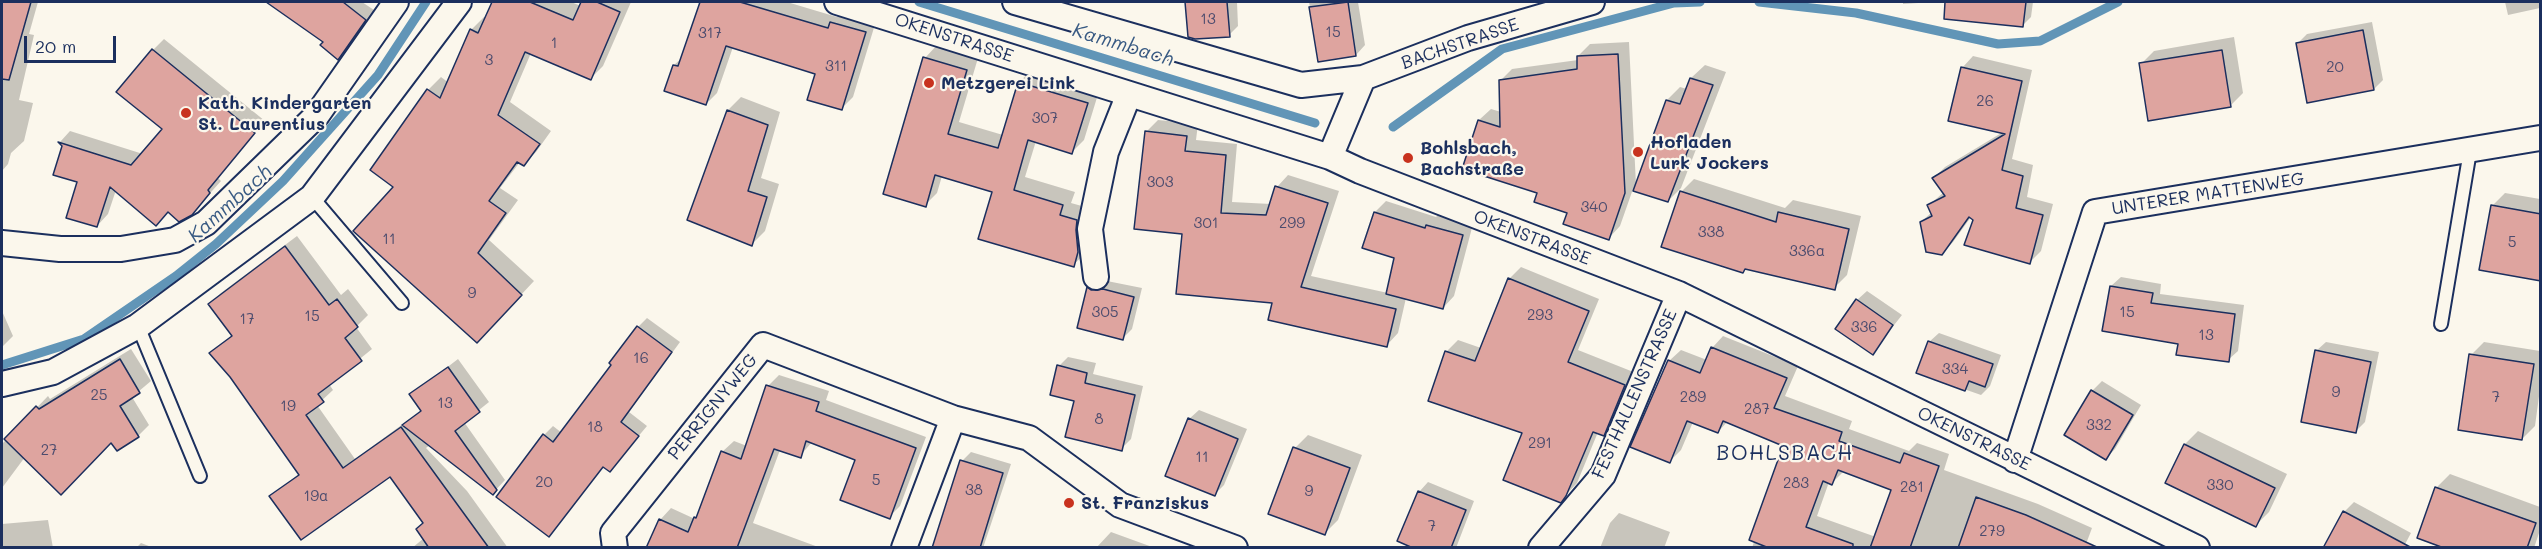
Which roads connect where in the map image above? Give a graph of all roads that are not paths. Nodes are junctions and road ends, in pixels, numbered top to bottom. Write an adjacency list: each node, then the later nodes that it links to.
1 (396, 2): 12 (street)
2 (459, 2): 11 (street)
3 (837, 2): 7 (street, OKENSTRASSE)
4 (1014, 2): 6 (street, BACHSTRASSE)
5 (1592, 2): 6 (street, BACHSTRASSE)
6 (1363, 78): 10 (street)
7 (1129, 94): 10 (street, OKENSTRASSE); 13 (street)
8 (2541, 138): 9 (street, UNTERER MATTENWEG)
9 (2470, 151): 16 (lane); 20 (street, UNTERER MATTENWEG)
10 (1330, 157): 14 (street, OKENSTRASSE)
11 (312, 197): 15 (lane); 17 (street)
12 (2, 243)
13 (1096, 277)
14 (1679, 294): 20 (street, OKENSTRASSE); 25 (street, FESTHALLENSTRASSE)
15 (402, 303)
16 (2441, 324)
17 (138, 326): 18 (street); 21 (lane)
18 (2, 384)
19 (953, 418): 22 (street, PERRIGNYWEG); 23 (street); 24 (street, PERRIGNYWEG)
20 (2016, 459): 26 (street, OKENSTRASSE)
21 (200, 476)
22 (615, 548)
23 (904, 548)
24 (1235, 548)
25 (1541, 548)
26 (2197, 548)

